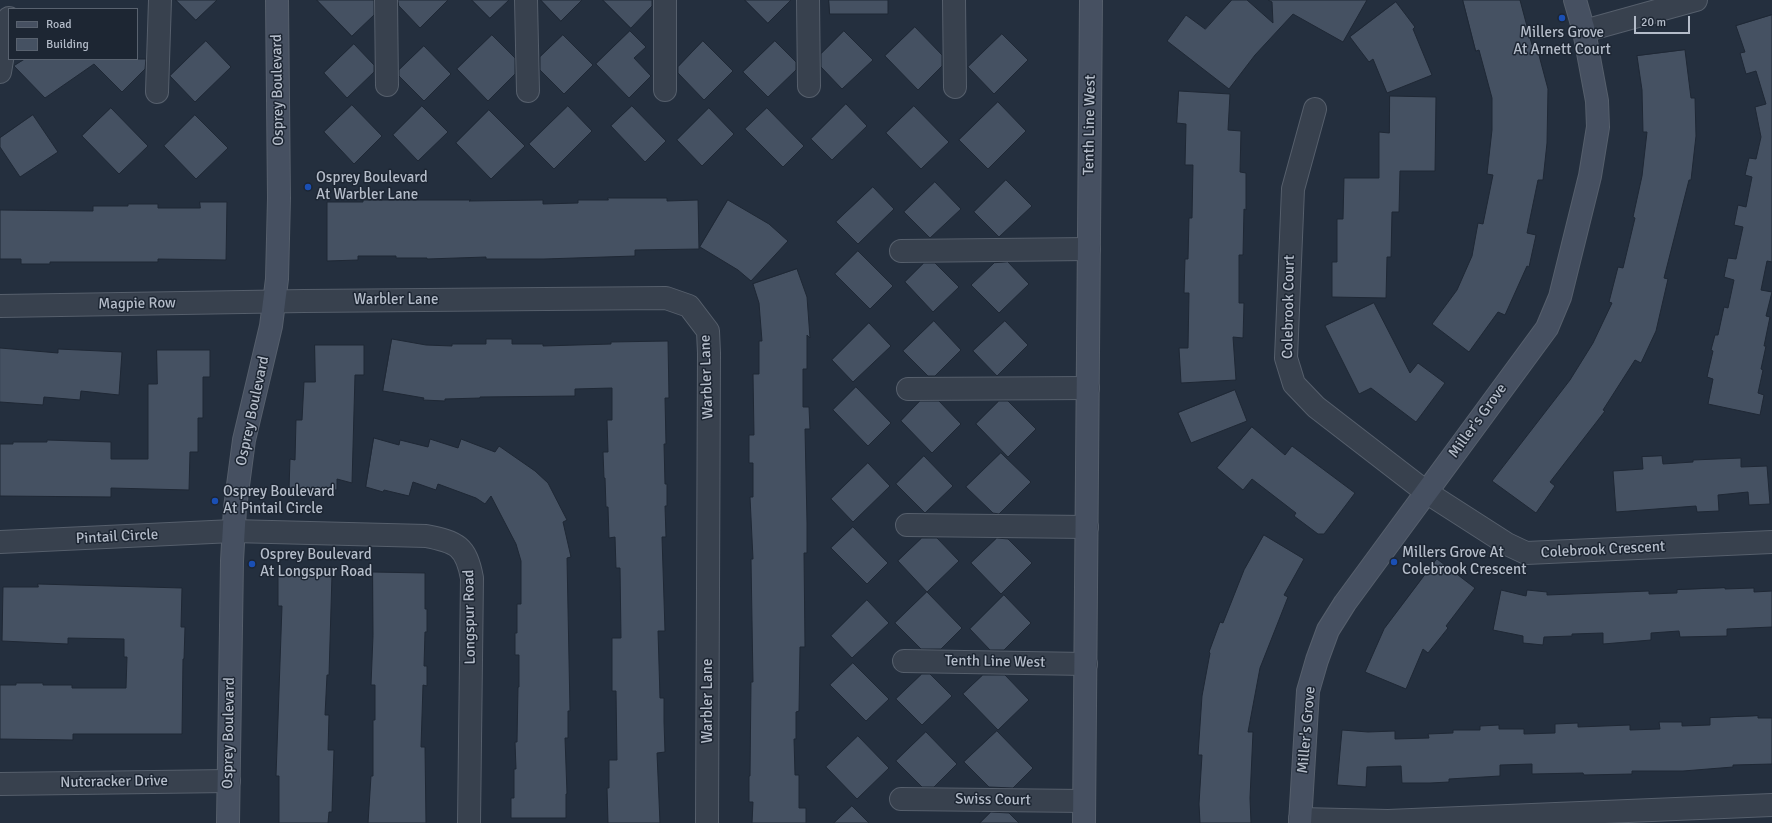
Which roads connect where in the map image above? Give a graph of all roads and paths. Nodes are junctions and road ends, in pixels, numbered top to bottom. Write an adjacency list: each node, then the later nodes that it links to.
1 (160, 0): 19 (street)
2 (277, 0): 23 (street, Osprey Boulevard)
3 (386, 0): 14 (street)
4 (526, 0): 18 (street)
5 (665, 0): 17 (street)
6 (808, 0): 15 (street)
7 (954, 0): 16 (street)
8 (1091, 0): 21 (street, Tenth Line West)
9 (1575, 0): 12 (street, Miller's Grove)
10 (1696, 0): 12 (street)
11 (8, 24): 13 (street)
12 (1584, 31): 27 (street, Miller's Grove)
13 (0, 72)
14 (387, 85)
15 (809, 86)
16 (955, 87)
17 (665, 90)
18 (528, 91)
19 (157, 92)
20 (1315, 110): 27 (street, Colebrook Court)
21 (1089, 250): 22 (street); 25 (street, Tenth Line West)
22 (901, 251)
23 (274, 302): 24 (street, Magpie Row); 30 (street, Osprey Boulevard); 43 (street, Warbler Lane)
24 (0, 306)
25 (1088, 388): 26 (street); 29 (street, Tenth Line West)
26 (908, 389)
27 (1426, 492): 32 (street, Colebrook Crescent); 40 (street, Miller's Grove)
28 (907, 525): 29 (street)
29 (1087, 527): 34 (street, Tenth Line West)
30 (233, 531): 31 (street, Pintail Circle); 35 (street, Osprey Boulevard); 42 (street, Longspur Road)
31 (0, 542)
32 (1772, 542)
33 (904, 661): 34 (street, Tenth Line West)
34 (1086, 664): 38 (street, Tenth Line West)
35 (229, 781): 36 (street, Nutcracker Drive); 41 (street, Osprey Boulevard)
36 (0, 784)
37 (901, 799): 38 (street, Swiss Court)
38 (1084, 802): 44 (street, Tenth Line West)
39 (1772, 805): 40 (street)
40 (1300, 821)
41 (228, 823)
42 (469, 823)
43 (707, 823)
44 (1084, 823)

